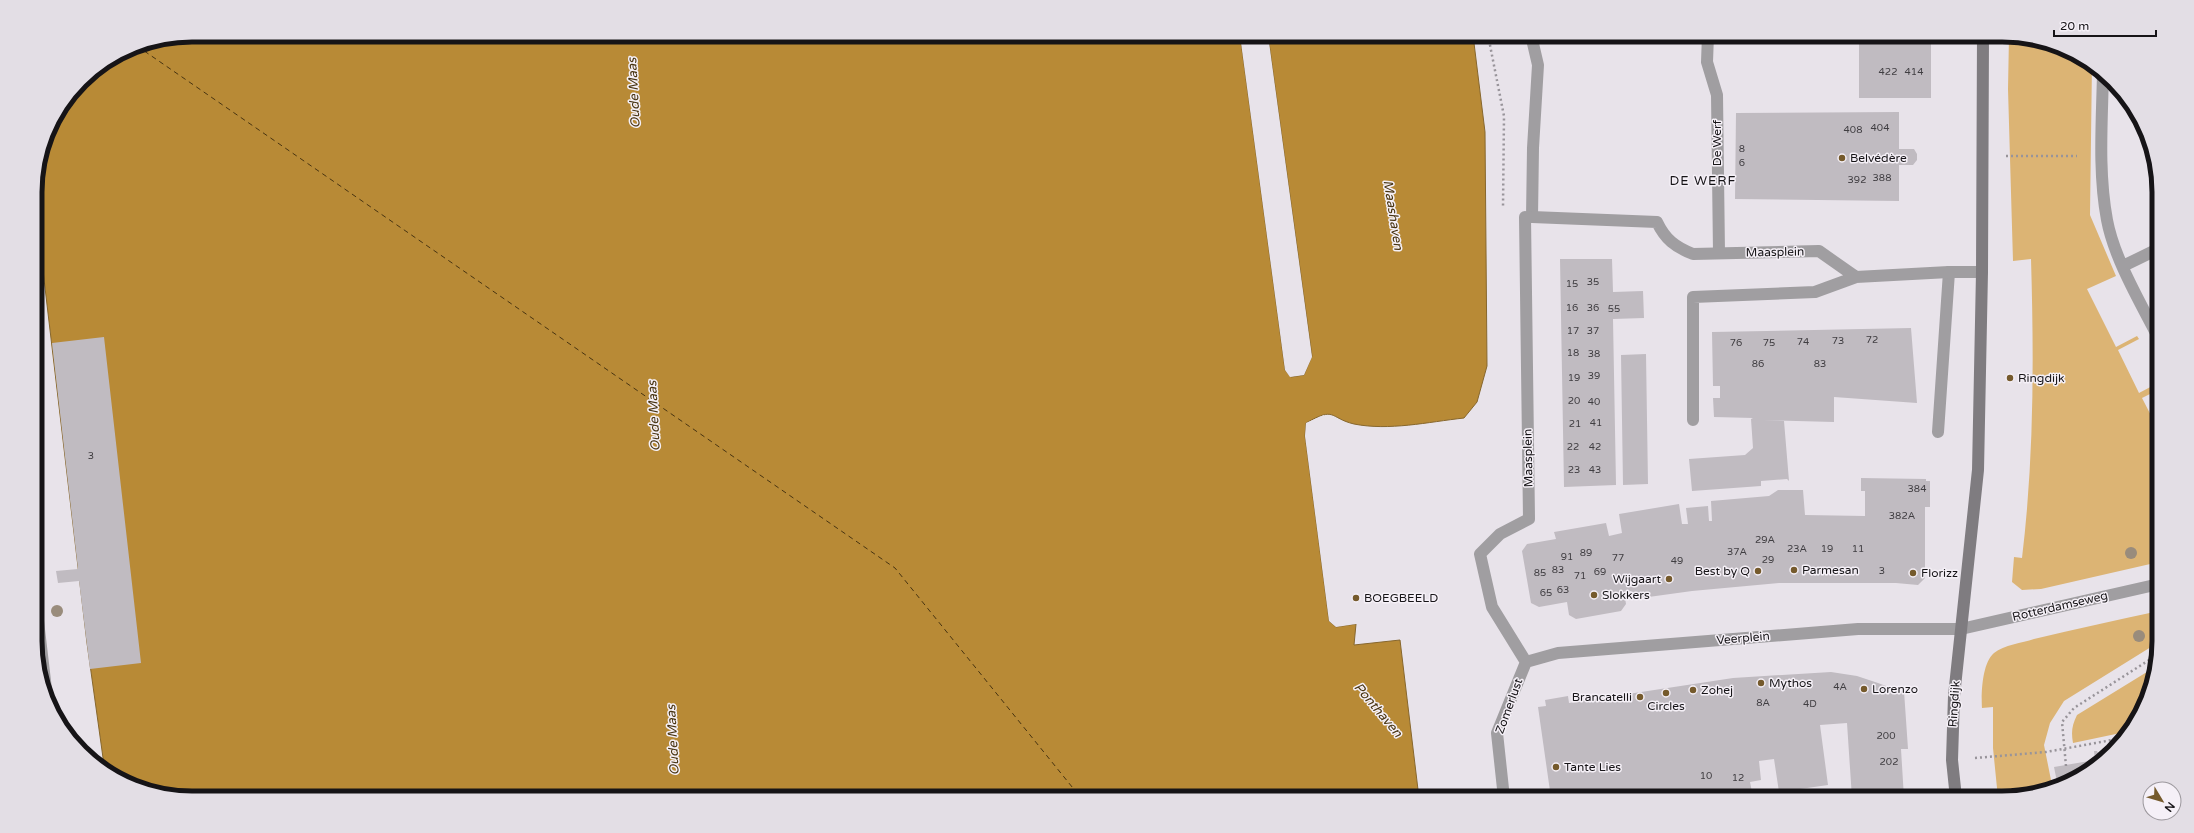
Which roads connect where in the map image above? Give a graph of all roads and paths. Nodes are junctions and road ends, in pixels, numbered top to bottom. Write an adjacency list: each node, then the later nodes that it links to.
1 (1489, 42): 8 (path)
2 (1533, 42): 8 (street)
3 (1708, 42): 10 (street, De Werf)
4 (1983, 42): 6 (main road, Ringdijk)
5 (2103, 81): 7 (street)
6 (1982, 156): 7 (path); 13 (main road, Ringdijk)
7 (2101, 156): 11 (street)
8 (1529, 217): 10 (street, Maasplein); 21 (street, Maasplein)
9 (2152, 252): 11 (street)
10 (1719, 253): 14 (street, Maasplein)
11 (2123, 266): 15 (street)
12 (1949, 272): 13 (street); 14 (street); 17 (street)
13 (1982, 272): 19 (main road, Ringdijk)
14 (1856, 277): 16 (street)
15 (2152, 325)
16 (1693, 420)
17 (1938, 432)
18 (2152, 586): 19 (street, Rotterdamseweg)
19 (1961, 629): 21 (street, Veerplein); 27 (main road, Ringdijk)
20 (2151, 659): 23 (path)
21 (1526, 662): 26 (street, Zomerlust)
22 (2116, 739): 23 (path)
23 (2063, 748): 24 (path); 25 (path)
24 (2002, 755)
25 (2066, 766)
26 (1503, 791)
27 (1955, 791)

